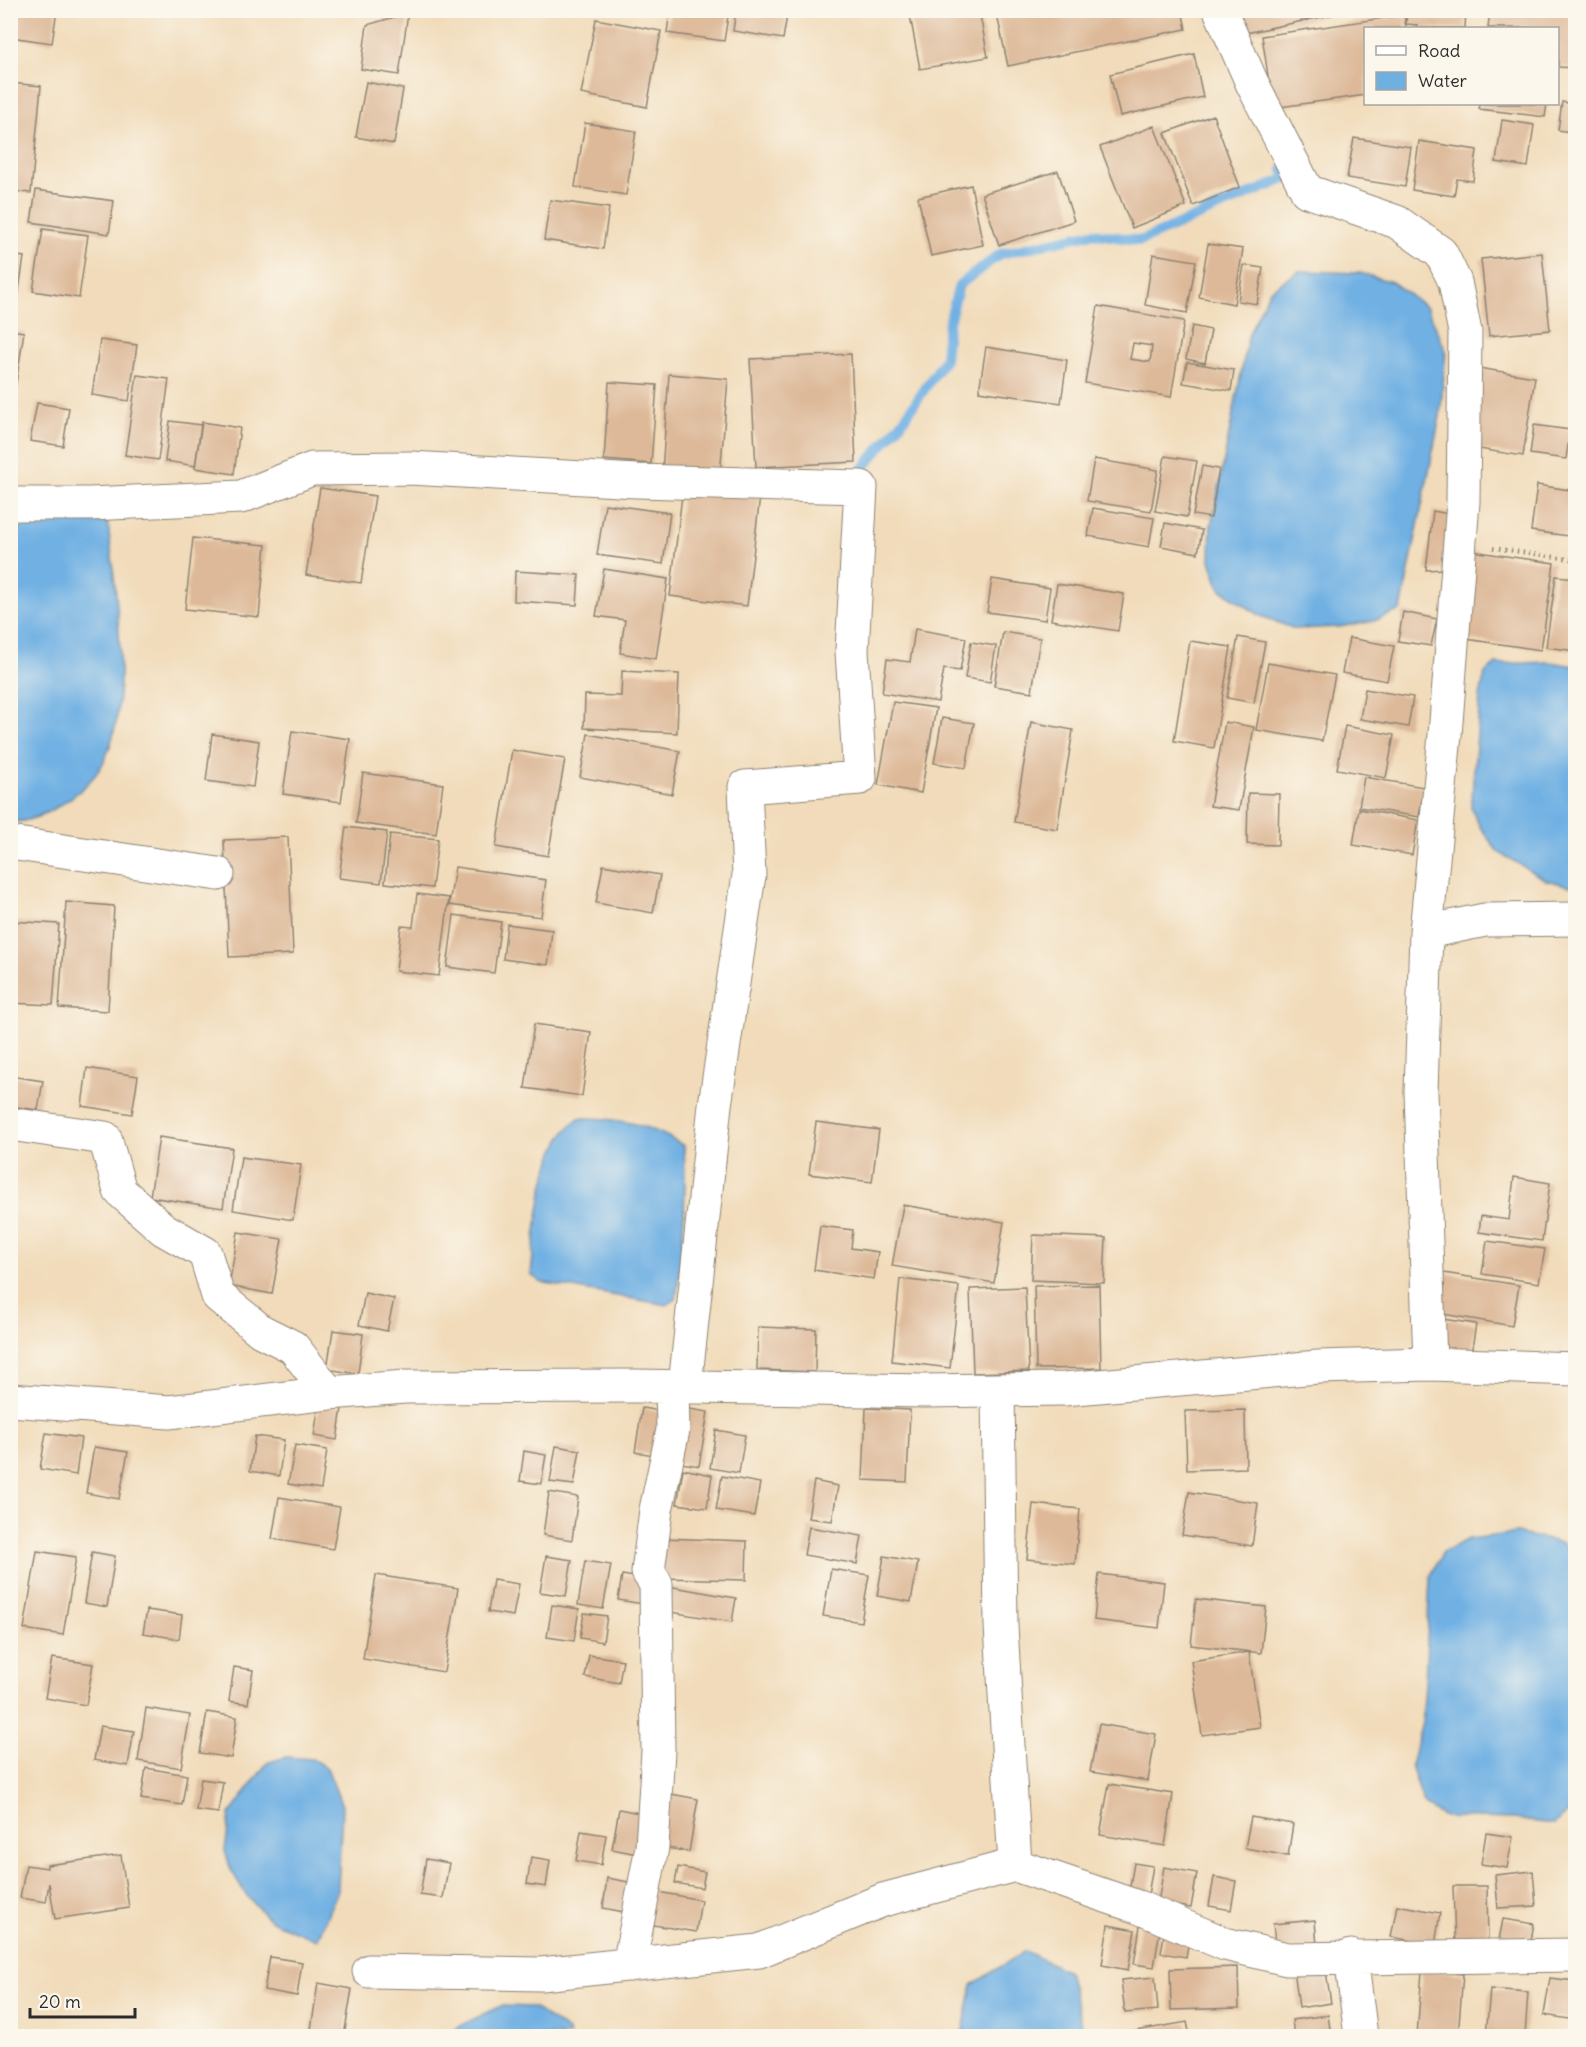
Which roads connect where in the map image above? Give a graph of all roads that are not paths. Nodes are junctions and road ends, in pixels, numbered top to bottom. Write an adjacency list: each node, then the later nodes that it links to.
1 (1220, 10): 6 (street)
2 (10, 504): 10 (street)
3 (10, 843): 4 (street)
4 (218, 874)
5 (1575, 919): 6 (street)
6 (1426, 932): 8 (street)
7 (10, 1124): 12 (street)
8 (1430, 1364): 9 (street); 11 (street)
9 (1575, 1369)
10 (679, 1386): 11 (street); 12 (street); 17 (street)
11 (998, 1390): 14 (street)
12 (329, 1393): 13 (street)
13 (10, 1400)
14 (1015, 1865): 16 (street); 17 (street)
15 (1575, 1955): 16 (street)
16 (1351, 1956): 19 (street)
17 (629, 1965): 18 (street)
18 (369, 1971)
19 (1361, 2037)

